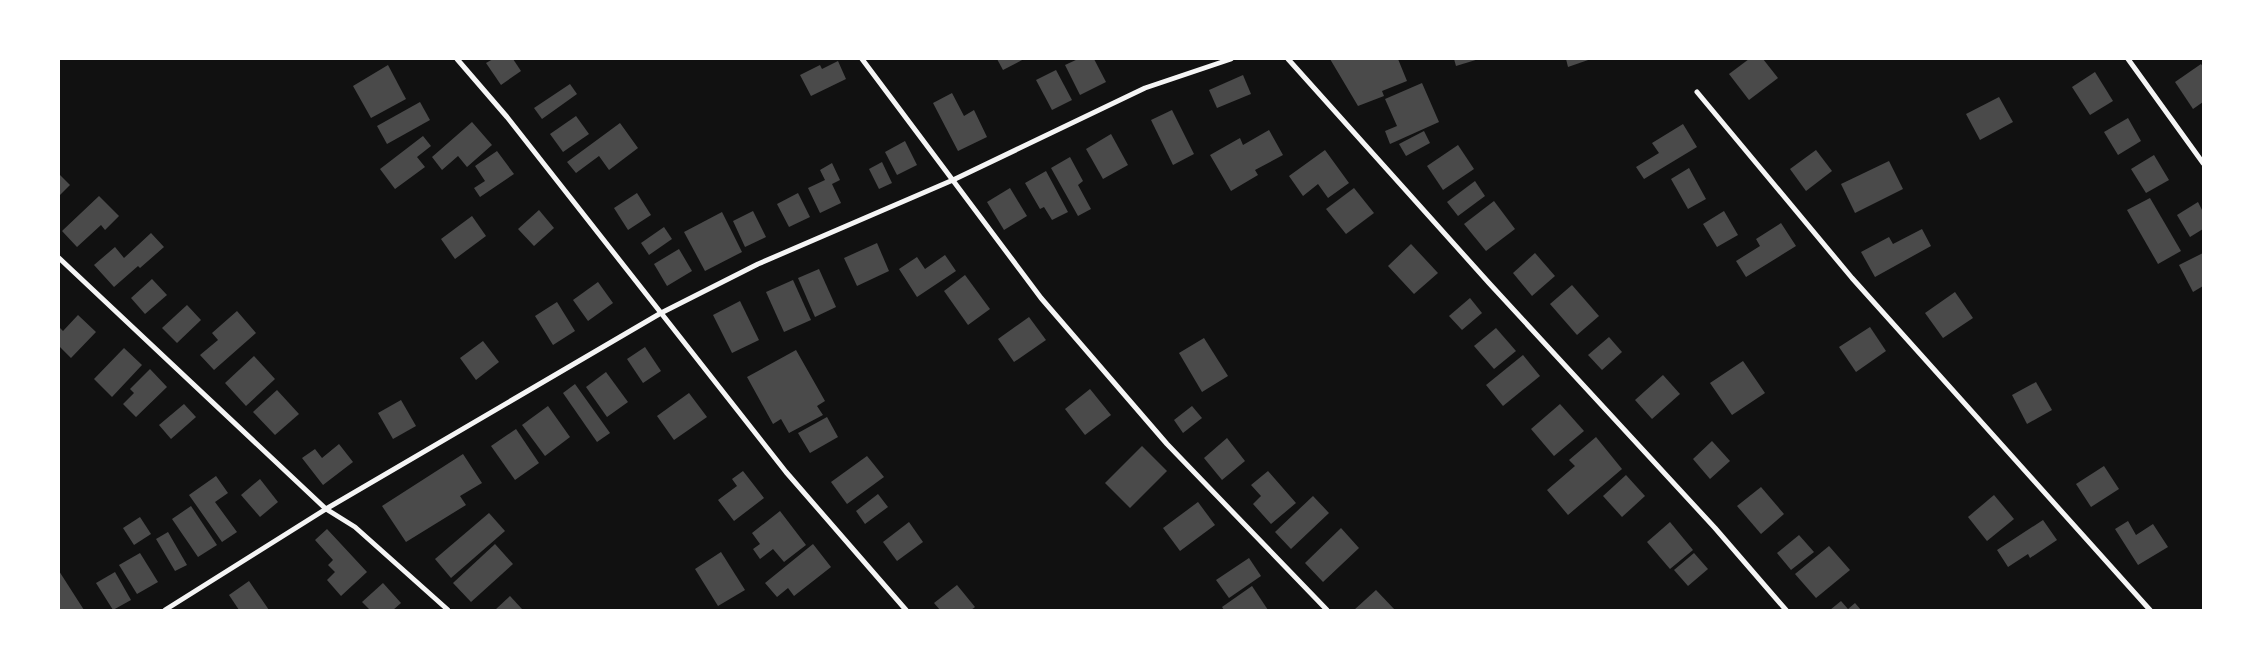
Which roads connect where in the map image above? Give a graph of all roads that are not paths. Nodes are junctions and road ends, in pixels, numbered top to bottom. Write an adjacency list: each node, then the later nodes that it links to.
1 (457, 59): 10 (street)
2 (862, 59): 8 (street)
3 (1231, 59): 8 (street)
4 (1288, 59): 16 (street)
5 (2128, 59): 7 (street)
6 (1697, 92): 17 (street)
7 (2203, 163)
8 (953, 180): 10 (street); 15 (street)
9 (59, 258): 11 (street)
10 (661, 313): 11 (street); 14 (street)
11 (326, 509): 12 (street); 13 (street)
12 (165, 610)
13 (448, 610)
14 (906, 610)
15 (1327, 610)
16 (1786, 610)
17 (2150, 610)

